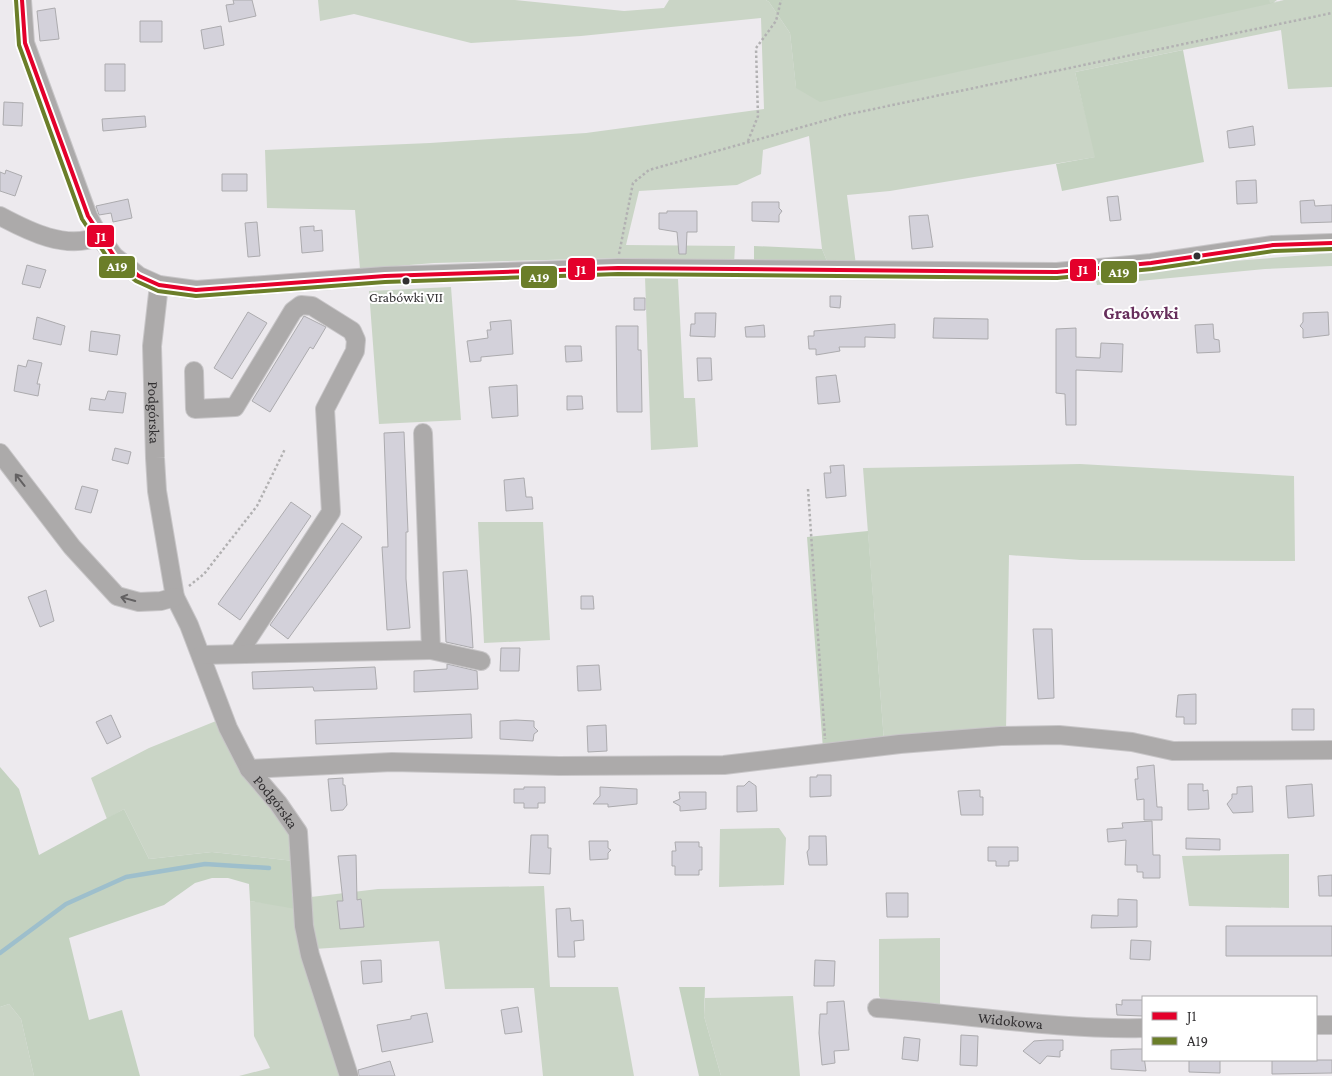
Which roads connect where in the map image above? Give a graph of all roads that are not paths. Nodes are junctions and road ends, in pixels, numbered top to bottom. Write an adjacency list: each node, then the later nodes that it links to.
1 (22, 0): 3 (street)
2 (0, 216): 3 (street)
3 (99, 236): 5 (street)
4 (1332, 242): 5 (street)
5 (159, 285): 9 (street, Podgórska)
6 (194, 371): 11 (street)
7 (423, 433): 10 (street)
8 (0, 453): 9 (street, one-way to 8)
9 (176, 598): 12 (street, Podgórska)
10 (431, 650): 11 (street); 13 (street)
11 (238, 654): 12 (street)
12 (201, 656): 15 (street, Podgórska)
13 (481, 661)
14 (1332, 750): 15 (street)
15 (249, 770): 20 (street, Podgórska)
16 (877, 1008): 19 (street, Widokowa)
17 (1332, 1025): 18 (street)
18 (1317, 1026)
19 (1142, 1028)
20 (349, 1076)

